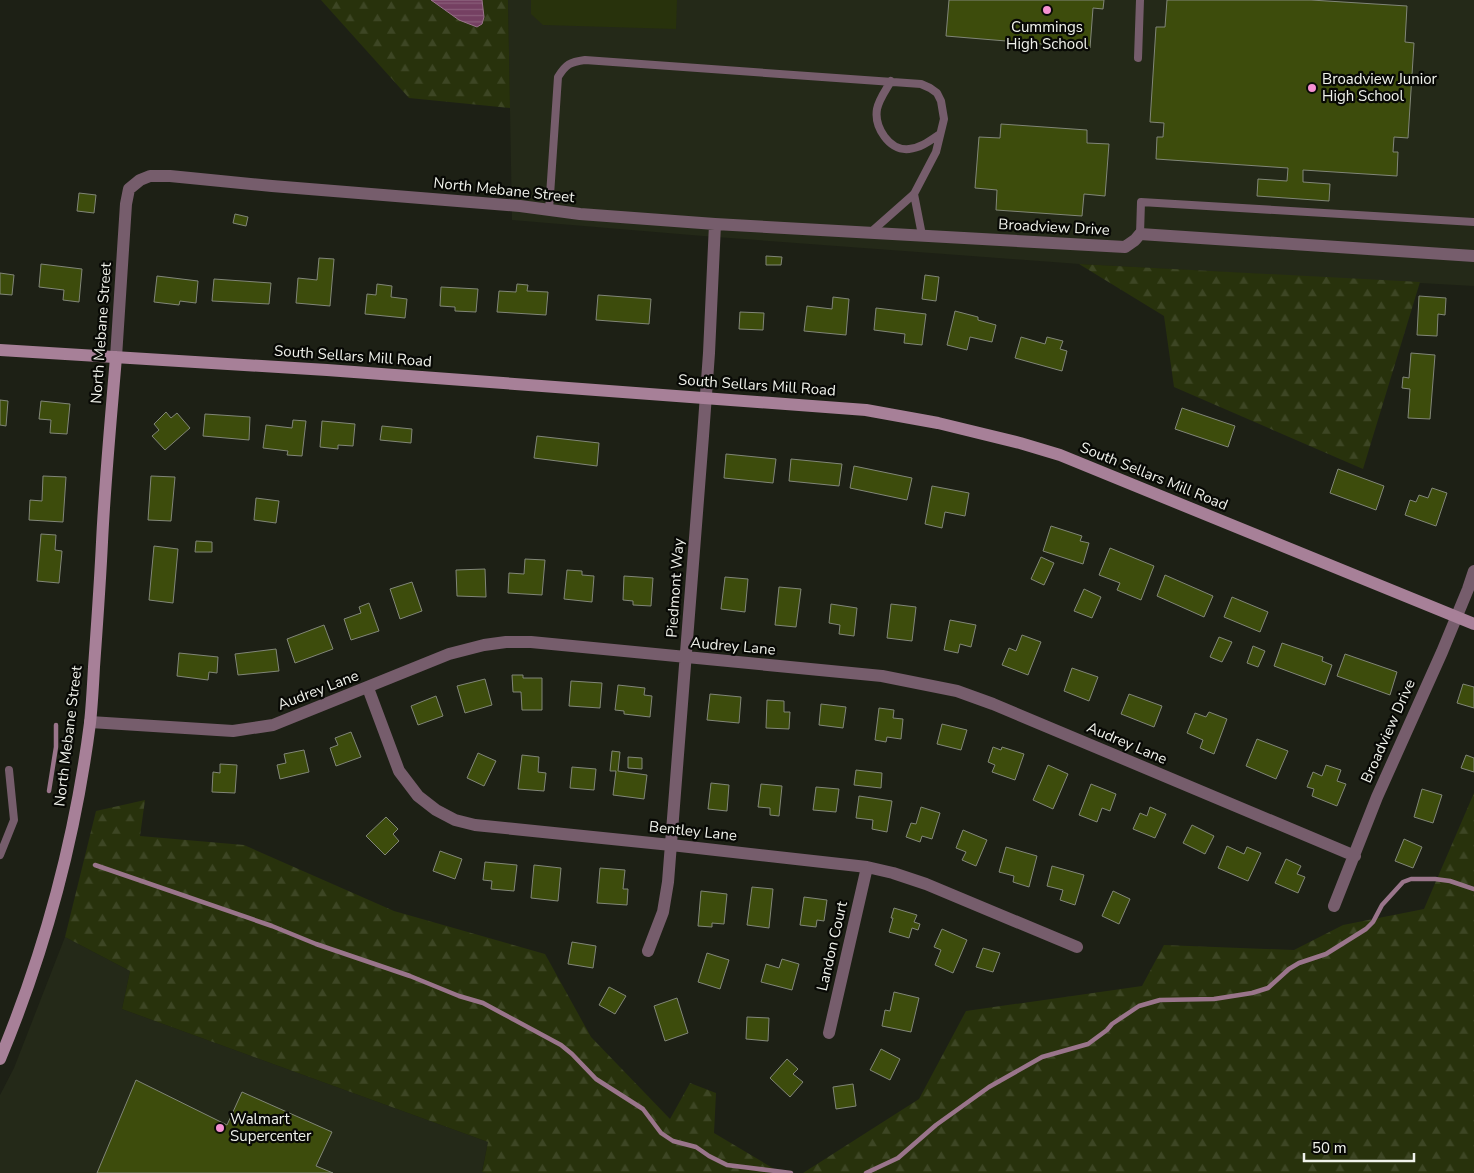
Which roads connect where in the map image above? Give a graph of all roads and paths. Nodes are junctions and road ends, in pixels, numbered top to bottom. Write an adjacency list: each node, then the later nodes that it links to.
1 (1140, 0): 2 (lane)
2 (1138, 58)
3 (891, 81): 4 (lane); 4 (lane); 6 (lane)
4 (940, 134): 5 (lane)
5 (914, 194): 9 (lane); 11 (lane)
6 (549, 210): 8 (street, North Mebane Street); 14 (street, North Mebane Street)
7 (1474, 222): 10 (lane)
8 (715, 224): 9 (street, Broadview Drive); 15 (street, Piedmont Way)
9 (871, 232): 11 (street, Broadview Drive)
10 (1140, 234): 11 (street, Broadview Drive); 12 (street)
11 (922, 235)
12 (1474, 256)
13 (0, 350): 14 (main road, South Sellars Mill Road)
14 (116, 357): 15 (main road, South Sellars Mill Road); 21 (main road, North Mebane Street)
15 (705, 398): 17 (main road, South Sellars Mill Road); 19 (street, Piedmont Way)
16 (1474, 571): 17 (street, Broadview Drive)
17 (1456, 617): 18 (main road, South Sellars Mill Road); 25 (street, Broadview Drive)
18 (1474, 624)
19 (686, 658): 20 (street, Audrey Lane); 23 (street, Piedmont Way); 25 (street, Audrey Lane)
20 (368, 688): 21 (street, Audrey Lane); 23 (street, Bentley Lane)
21 (90, 722): 31 (main road, North Mebane Street)
22 (9, 770): 24 (lane)
23 (671, 845): 26 (street, Bentley Lane); 29 (street, Piedmont Way)
24 (0, 855)
25 (1355, 856): 27 (street, Broadview Drive)
26 (867, 867): 28 (street, Bentley Lane); 30 (street, Landon Court)
27 (1334, 906)
28 (1077, 948)
29 (648, 951)
30 (829, 1033)
31 (0, 1059)

